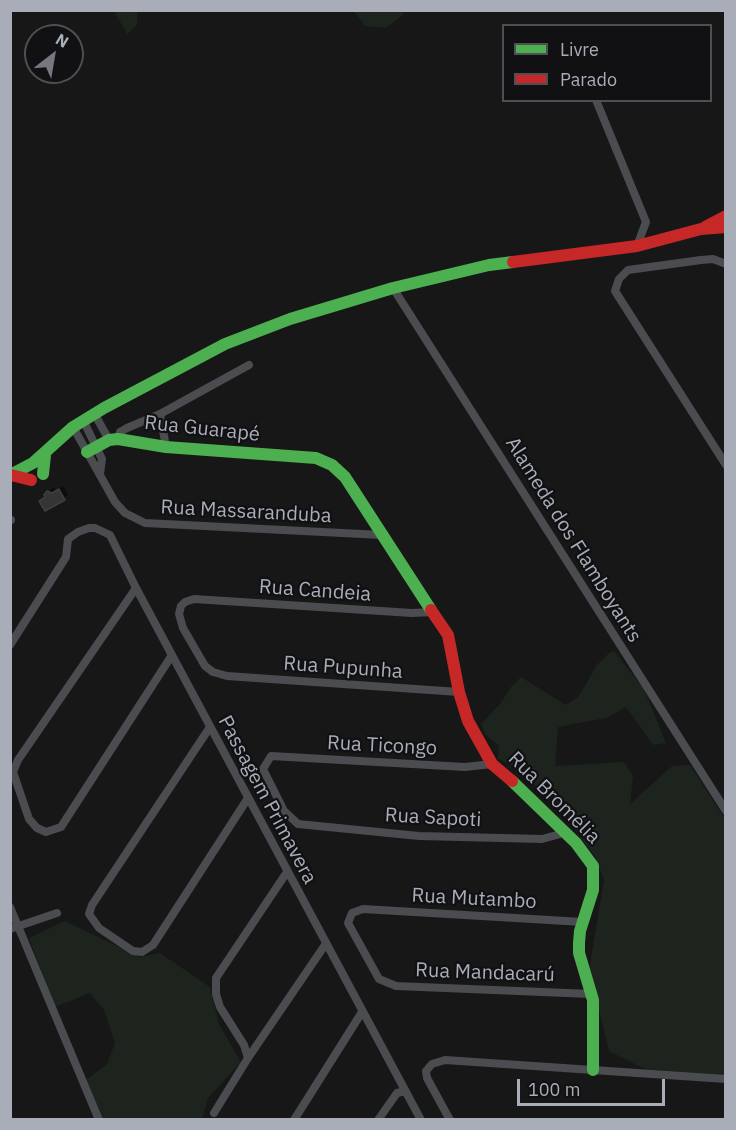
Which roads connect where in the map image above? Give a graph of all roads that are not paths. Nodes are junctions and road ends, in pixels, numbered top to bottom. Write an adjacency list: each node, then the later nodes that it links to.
1 (597, 102): 5 (street)
2 (726, 216): 4 (street)
3 (726, 227): 4 (street)
4 (701, 229): 5 (street)
5 (637, 246): 7 (street)
6 (726, 264): 17 (street)
7 (393, 288): 9 (street); 31 (street, Alameda dos Flamboyants)
8 (249, 365): 10 (street)
9 (94, 413): 11 (street); 12 (street)
10 (160, 414): 12 (street); 13 (street)
11 (78, 424): 14 (street); 15 (street)
12 (113, 440): 13 (street, Rua Guarapé); 14 (street)
13 (166, 447): 16 (street, Rua Guarapé)
14 (92, 450): 21 (street, Rua Massaranduba)
15 (45, 455): 18 (street); 19 (street)
16 (316, 458): 21 (street, Rua Bromélia)
17 (726, 465)
18 (43, 474)
19 (11, 475): 20 (street)
20 (31, 480)
21 (382, 535): 23 (street, Rua Bromélia)
22 (136, 588): 24 (street, Passagem Primavera); 25 (street, Passagem Primavera); 25 (street)
23 (434, 612): 26 (street, Rua Candeia); 27 (street, Rua Bromélia)
24 (10, 645)
25 (172, 655): 28 (street, Passagem Primavera)
26 (227, 676): 27 (street, Rua Pupunha)
27 (459, 692): 29 (street, Rua Bromélia)
28 (210, 727): 30 (street, Passagem Primavera); 30 (street)
29 (492, 764): 32 (street, Rua Ticongo); 33 (street, Rua Bromélia)
30 (248, 798): 34 (street, Passagem Primavera)
31 (726, 811)
32 (298, 824): 33 (street, Rua Sapoti)
33 (564, 832): 37 (street, Rua Bromélia)
34 (287, 872): 39 (street, Passagem Primavera); 43 (street)
35 (10, 907): 38 (street)
36 (57, 913): 38 (street)
37 (583, 921): 40 (street, Rua Mutambo); 41 (street, Rua Bromélia)
38 (15, 927): 48 (street)
39 (326, 945): 42 (street, Passagem Primavera); 43 (street)
40 (379, 979): 41 (street, Rua Mandacarú)
41 (591, 994): 44 (street, Rua Bromélia)
42 (362, 1012): 46 (street, Passagem Primavera); 49 (street)
43 (248, 1058): 47 (street)
44 (593, 1070): 45 (street); 52 (street)
45 (726, 1079)
46 (405, 1091): 50 (street); 51 (street, Passagem Primavera)
47 (214, 1113)
48 (99, 1119)
49 (294, 1119)
50 (378, 1119)
51 (421, 1119)
52 (450, 1119)

